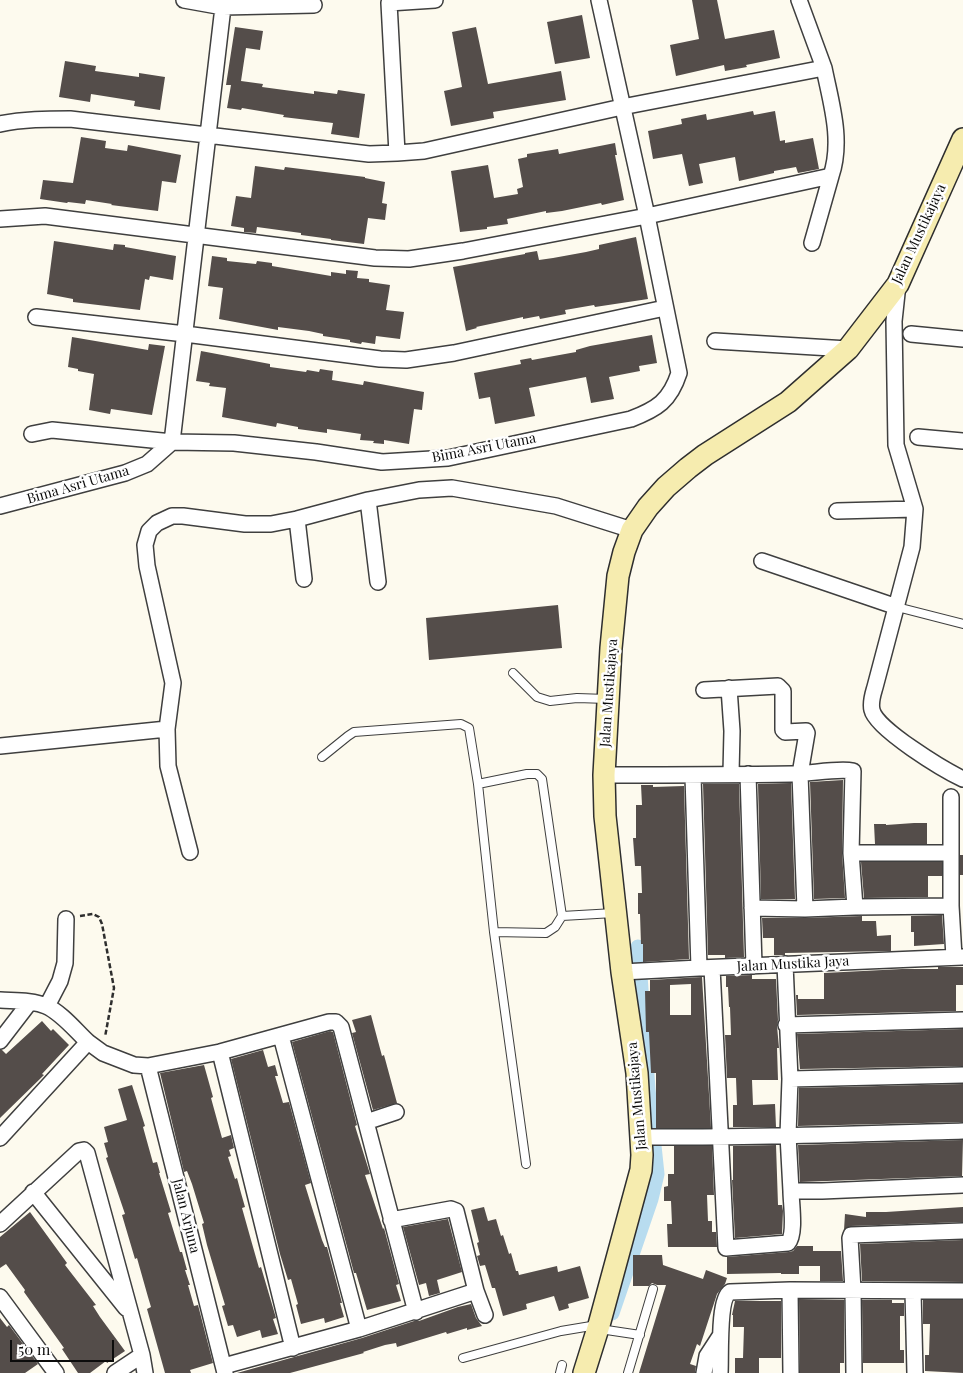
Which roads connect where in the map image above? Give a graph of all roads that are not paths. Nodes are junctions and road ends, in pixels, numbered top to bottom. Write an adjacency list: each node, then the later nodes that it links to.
1 (184, 0): 6 (street)
2 (435, 0): 12 (street)
3 (598, 0): 8 (street, Bima Asri Utama)
4 (800, 0): 7 (street)
5 (314, 5): 6 (street)
6 (223, 6): 10 (street)
7 (824, 68): 8 (street); 13 (street)
8 (622, 107): 12 (street); 14 (street, Bima Asri Utama)
9 (0, 124): 10 (street)
10 (208, 135): 12 (street); 16 (street)
11 (963, 139): 18 (main road, Jalan Mustikajaya)
12 (397, 153)
13 (831, 176): 14 (street); 17 (street)
14 (647, 216): 16 (street); 19 (street, Bima Asri Utama)
15 (0, 219): 16 (street)
16 (196, 235): 21 (street)
17 (812, 243)
18 (898, 284): 25 (main road, Jalan Mustikajaya); 32 (street)
19 (665, 308): 21 (street); 29 (street, Bima Asri Utama)
20 (36, 317): 21 (street)
21 (185, 334): 29 (street)
22 (911, 334): 23 (street)
23 (963, 339)
24 (715, 341): 25 (street)
25 (848, 349): 35 (main road, Jalan Mustikajaya)
26 (32, 434): 29 (street)
27 (918, 437): 28 (street)
28 (963, 441)
29 (172, 442): 31 (street, Bima Asri Utama)
30 (368, 500): 34 (street); 35 (street); 38 (street)
31 (0, 506)
32 (915, 509): 33 (street); 39 (street)
33 (837, 511)
34 (297, 519): 37 (street); 45 (street)
35 (632, 530): 44 (main road, Jalan Mustikajaya)
36 (762, 561): 39 (street)
37 (304, 579)
38 (378, 582)
39 (897, 607): 40 (lane); 53 (street)
40 (963, 624)
41 (513, 673): 44 (lane)
42 (729, 688): 43 (street); 48 (street); 50 (street)
43 (704, 690)
44 (607, 699): 51 (main road, Jalan Mustikajaya)
45 (168, 729): 46 (street); 57 (street)
46 (0, 746)
47 (322, 757): 54 (lane)
48 (732, 773): 49 (street); 52 (street)
49 (748, 774): 50 (street); 61 (street)
50 (800, 774): 58 (street); 62 (street)
51 (604, 775): 52 (street); 63 (main road, Jalan Mustikajaya)
52 (693, 776): 70 (street)
53 (963, 780)
54 (478, 784): 64 (lane); 66 (lane)
55 (951, 797): 56 (street)
56 (955, 843): 58 (street); 59 (street)
57 (190, 852)
58 (852, 853): 60 (street)
59 (955, 898): 60 (street); 67 (street)
60 (855, 907): 62 (street)
61 (752, 908): 62 (street); 69 (street)
62 (805, 909)
63 (616, 913): 64 (lane); 71 (main road, Jalan Mustikajaya)
64 (562, 916): 66 (lane)
65 (66, 919): 74 (street)
66 (494, 932): 91 (lane)
67 (959, 957): 68 (street, Jalan Mustika Jaya)
68 (785, 964): 69 (street, Jalan Mustika Jaya); 76 (street)
69 (754, 966): 70 (street, Jalan Mustika Jaya)
70 (706, 968): 71 (street, Jalan Mustika Jaya); 90 (street)
71 (622, 972): 88 (main road, Jalan Mustikajaya)
72 (0, 1000): 73 (street)
73 (30, 1002): 74 (street); 78 (street)
74 (47, 1006): 79 (street)
75 (963, 1020): 76 (street)
76 (786, 1025): 83 (street)
77 (281, 1036): 80 (street); 85 (street); 109 (street)
78 (0, 1041)
79 (88, 1042): 81 (street); 89 (street)
80 (220, 1052): 81 (street); 112 (street)
81 (148, 1066): 115 (street, Jalan Arjuna)
82 (963, 1074): 83 (street)
83 (790, 1079): 87 (street)
84 (396, 1112): 85 (street)
85 (366, 1122): 95 (street)
86 (963, 1131): 87 (street)
87 (788, 1135): 90 (street); 93 (street)
88 (641, 1137): 90 (street); 108 (main road, Jalan Mustikajaya)
89 (0, 1138)
90 (721, 1138): 93 (street)
91 (526, 1164)
92 (963, 1185): 93 (street)
93 (791, 1191)
94 (33, 1192): 96 (street); 105 (street); 105 (street)
95 (391, 1220): 101 (street); 106 (street)
96 (0, 1224)
97 (963, 1231): 100 (street)
98 (654, 1289): 110 (lane)
99 (790, 1290): 100 (street); 111 (street); 123 (street)
100 (853, 1290): 102 (street); 124 (street)
101 (476, 1291): 106 (street); 107 (street)
102 (913, 1291): 103 (street); 125 (street)
103 (963, 1291)
104 (0, 1297): 116 (street)
105 (130, 1312): 113 (street)
106 (416, 1312): 109 (street)
107 (485, 1315)
108 (598, 1327): 110 (lane); 114 (lane); 119 (main road, Jalan Mustikajaya)
109 (359, 1329): 112 (street)
110 (640, 1335): 120 (lane)
111 (720, 1336): 121 (street); 122 (street)
112 (293, 1348): 115 (street)
113 (142, 1355): 117 (street); 118 (street)
114 (463, 1358)
115 (225, 1369)
116 (56, 1373)
117 (115, 1373)
118 (145, 1373)
119 (584, 1373)
120 (628, 1373)
121 (704, 1373)
122 (720, 1373)
123 (791, 1373)
124 (854, 1373)
125 (915, 1373)

